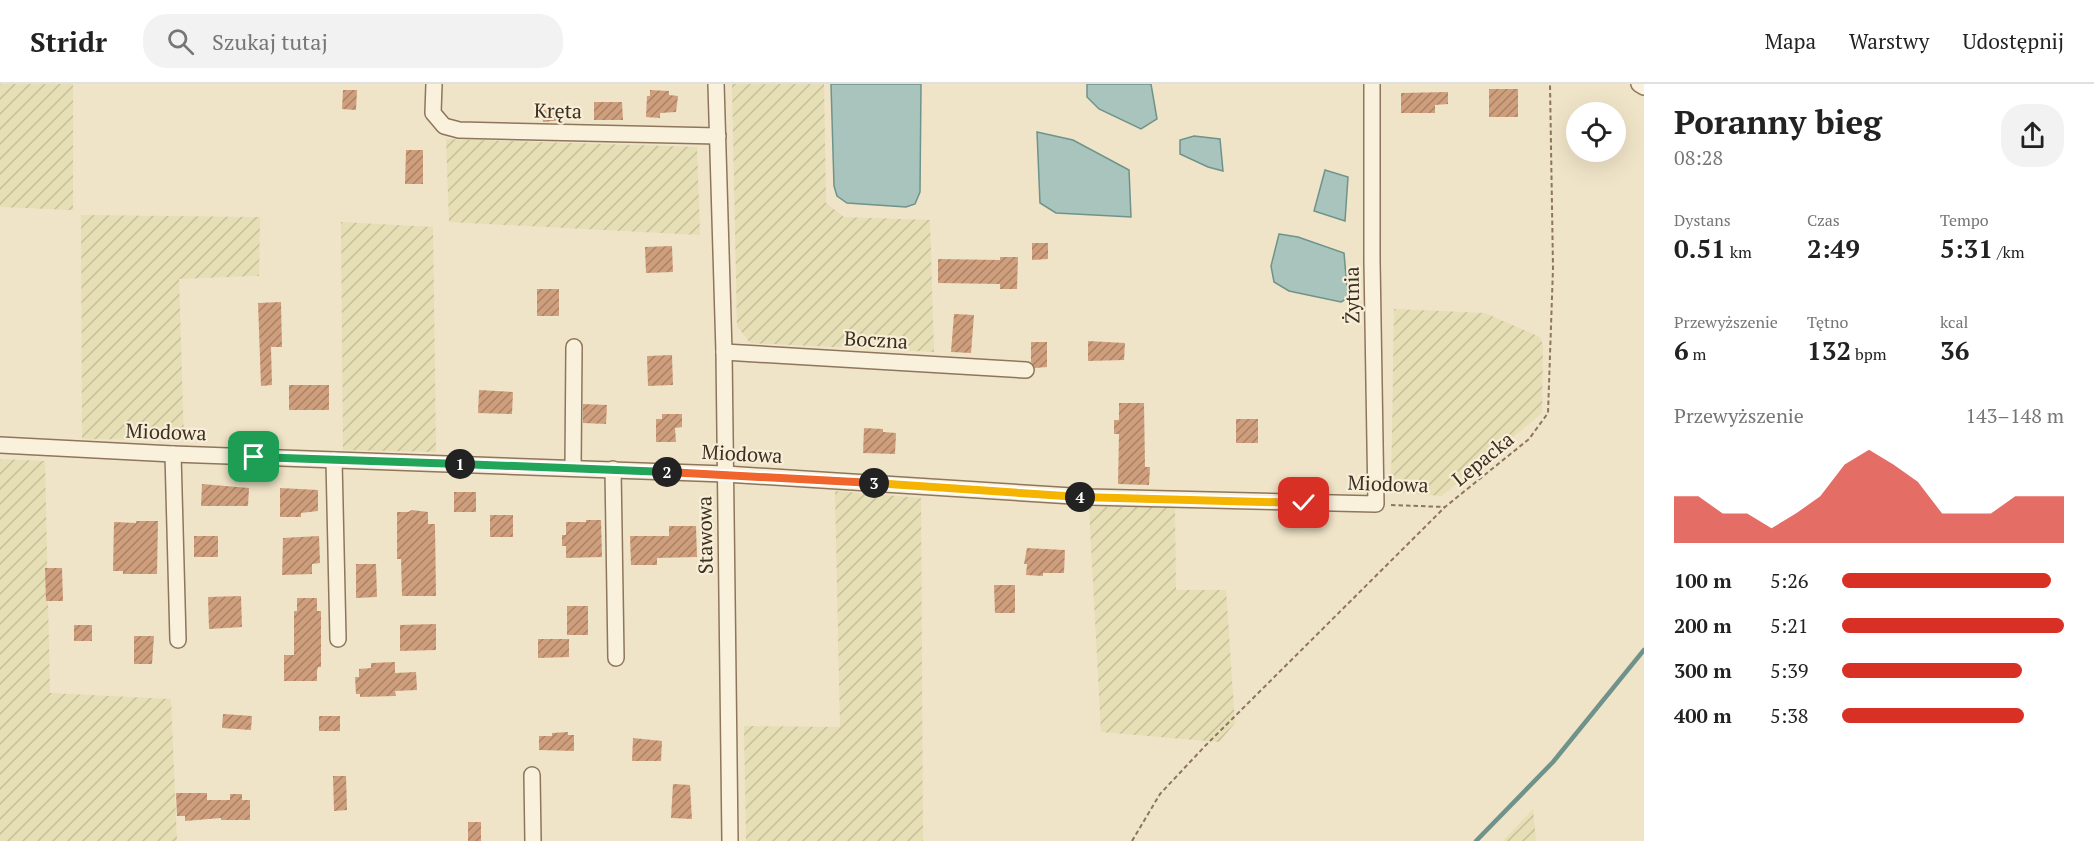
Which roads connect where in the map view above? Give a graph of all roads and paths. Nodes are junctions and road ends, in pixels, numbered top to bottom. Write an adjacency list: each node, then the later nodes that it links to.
1 (434, 84): 7 (street, Kręta)
2 (716, 84): 7 (street, Stawowa)
3 (1372, 84): 17 (street, Żytnia)
4 (1550, 84): 18 (path, Lepacka)
5 (1640, 84): 6 (street)
6 (1644, 87)
7 (718, 136): 9 (street, Stawowa)
8 (574, 347): 14 (street)
9 (724, 352): 10 (street, Boczna); 16 (street, Stawowa)
10 (1026, 370)
11 (0, 446): 12 (street, Miodowa)
12 (173, 454): 13 (street, Miodowa); 20 (street)
13 (334, 460): 14 (street, Miodowa); 19 (street)
14 (573, 468): 15 (street, Miodowa)
15 (613, 470): 16 (street, Miodowa); 21 (street)
16 (725, 474): 17 (street, Miodowa); 24 (street, Stawowa)
17 (1376, 504): 18 (path, Miodowa)
18 (1445, 507): 25 (path, Lepacka)
19 (338, 639)
20 (178, 640)
21 (616, 658)
22 (532, 775): 23 (street)
23 (534, 841)
24 (730, 841)
25 (1132, 841)

